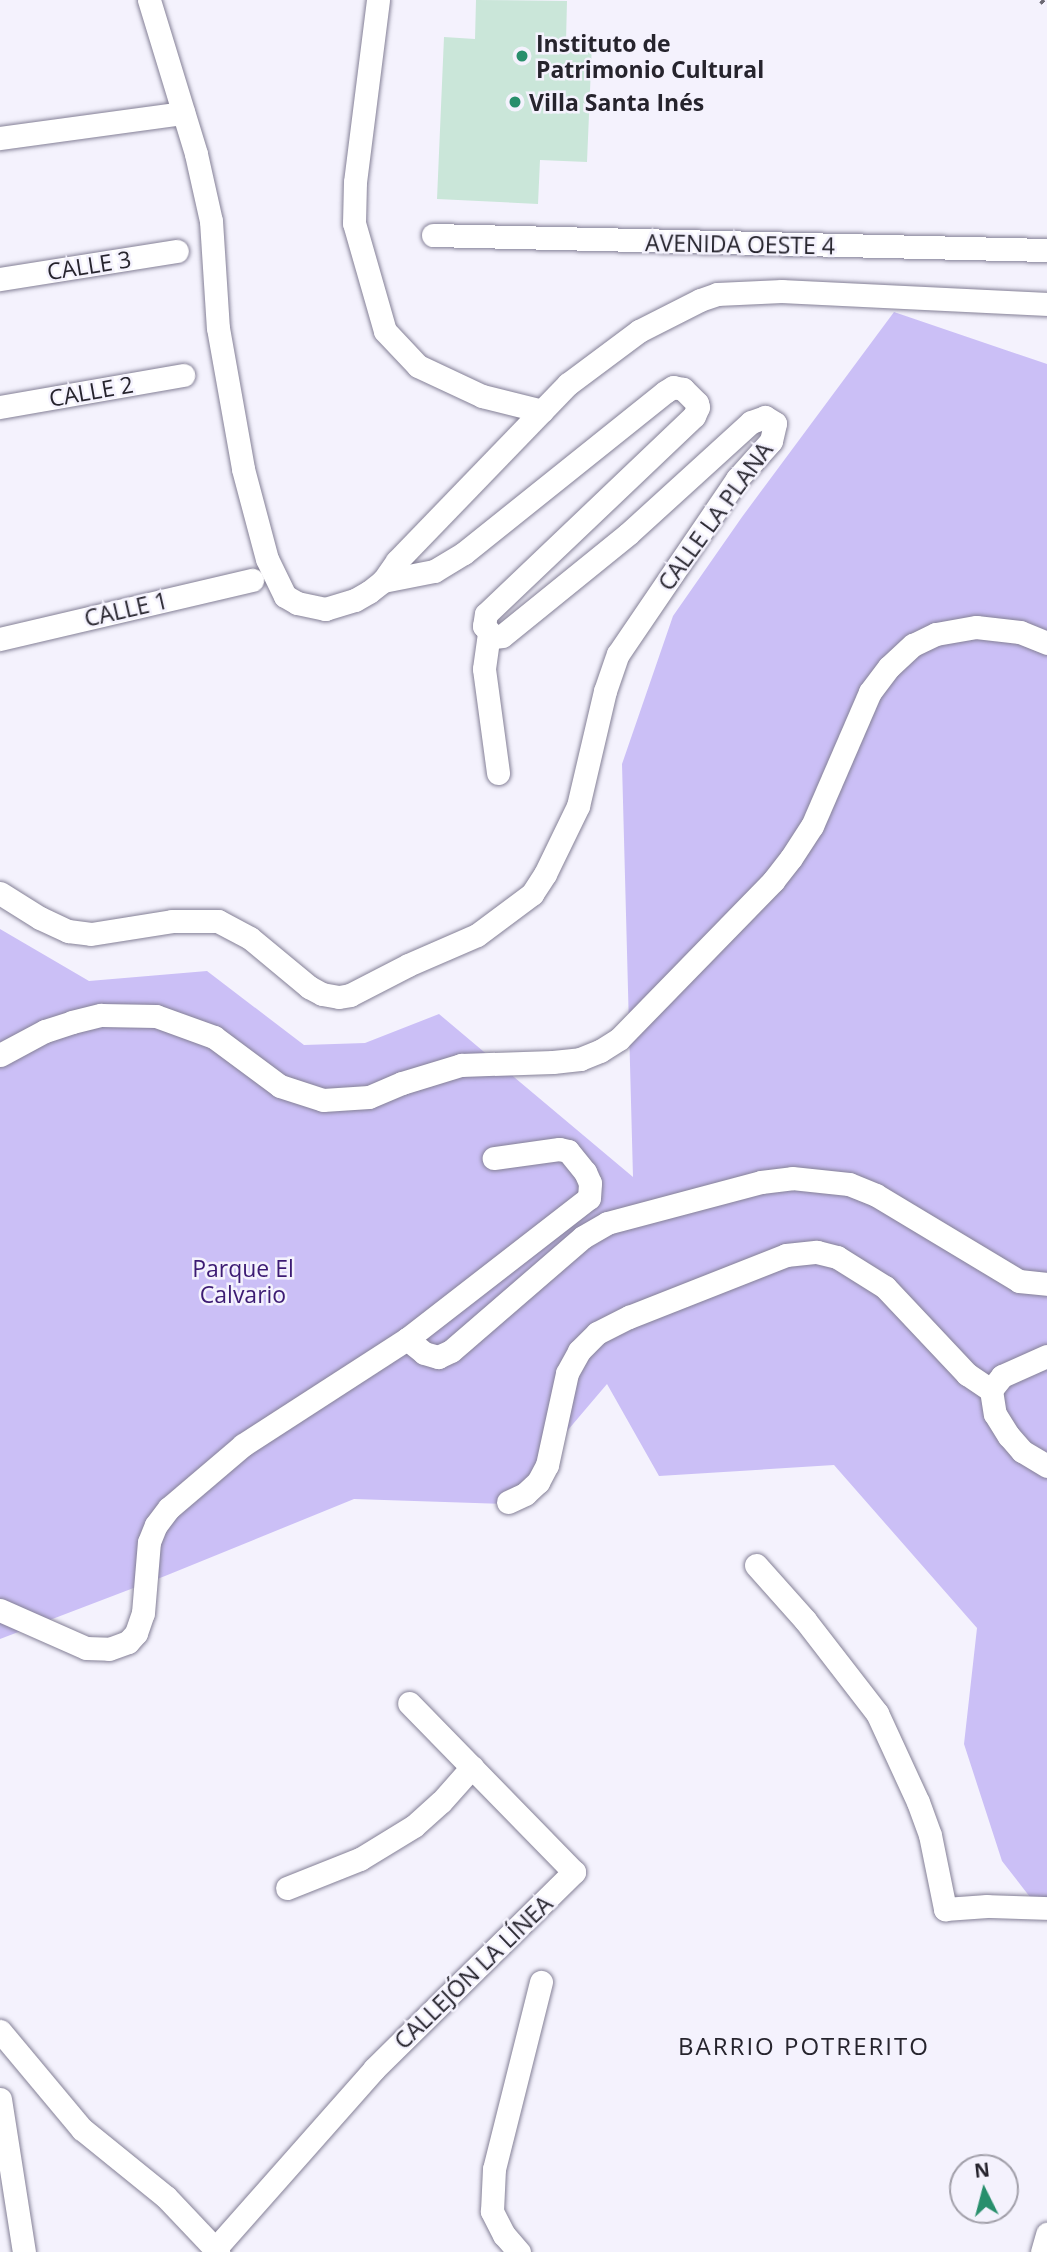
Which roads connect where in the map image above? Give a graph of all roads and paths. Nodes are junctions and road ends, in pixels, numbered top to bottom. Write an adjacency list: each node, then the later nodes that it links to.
1 (149, 0): 3 (street)
2 (379, 0): 12 (street)
3 (183, 113): 4 (street); 14 (street)
4 (0, 138)
5 (433, 235): 6 (street, AVENIDA OESTE 4)
6 (1047, 250)
7 (177, 251): 8 (street, CALLE 3)
8 (0, 279)
9 (1047, 304): 12 (street)
10 (183, 375): 11 (street, CALLE 2)
11 (0, 407)
12 (542, 411): 14 (street)
13 (252, 580): 16 (street, CALLE 1)
14 (383, 581): 15 (street)
15 (489, 633): 18 (street); 19 (street, CALLE LA PLANA)
16 (0, 639)
17 (1047, 643): 20 (street)
18 (498, 773)
19 (0, 893)
20 (0, 1055)
21 (494, 1158): 23 (street)
22 (1047, 1284): 23 (street)
23 (407, 1339): 31 (street)
24 (1047, 1356): 25 (street)
25 (991, 1390): 26 (street); 27 (street)
26 (1047, 1466)
27 (508, 1502)
28 (756, 1565): 35 (street)
29 (0, 1610): 31 (street)
30 (0, 1624): 31 (street)
31 (35, 1628)
32 (409, 1703): 33 (street, CALLEJÓN LA LÍNEA)
33 (472, 1767): 34 (street); 40 (street, CALLEJÓN LA LÍNEA)
34 (287, 1888)
35 (1047, 1908)
36 (541, 1982): 42 (street)
37 (0, 2031): 40 (street)
38 (0, 2099): 41 (street)
39 (1047, 2235): 43 (street)
40 (216, 2250)
41 (24, 2252)
42 (519, 2252)
43 (1042, 2252)

